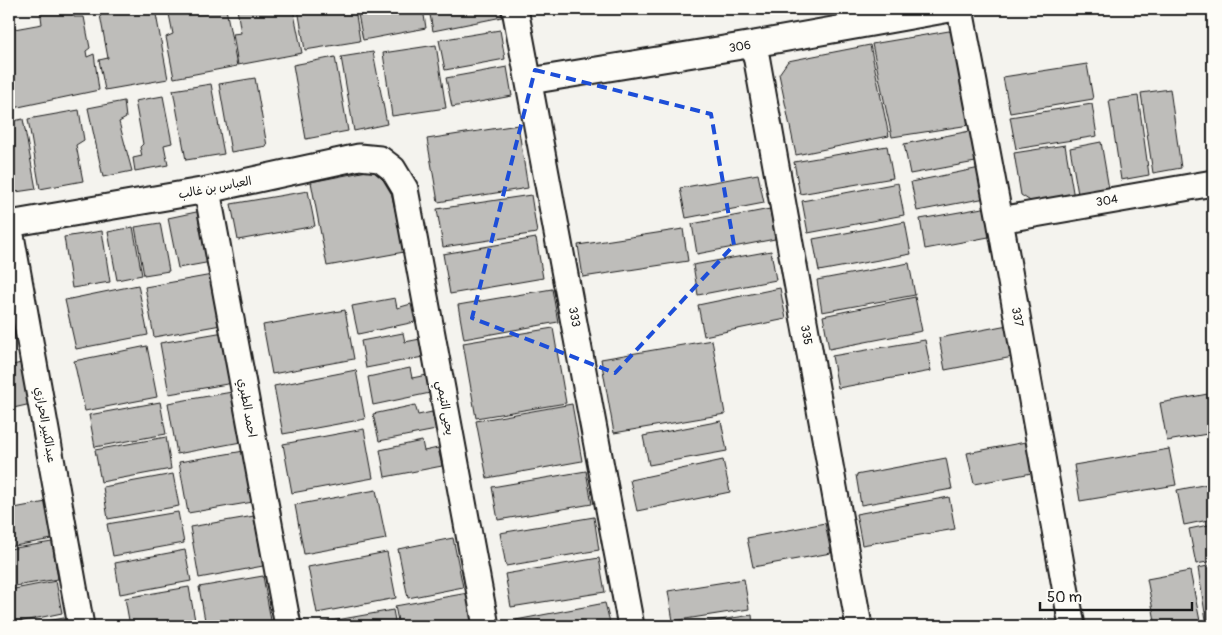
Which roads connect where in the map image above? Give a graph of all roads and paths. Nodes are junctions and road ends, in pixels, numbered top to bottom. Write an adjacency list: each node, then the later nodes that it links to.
1 (515, 9): 5 (street, 333)
2 (950, 9): 4 (street, 306)
3 (960, 9): 9 (street, 337)
4 (754, 44): 5 (street, 306); 15 (street, 335)
5 (530, 81): 14 (street, 333)
6 (1213, 183): 9 (street, 304)
7 (405, 189): 8 (street, العباس بن غالب); 13 (street, يحيى التيمي)
8 (207, 190): 10 (street, العباس بن غالب); 12 (street, احمد الطبري)
9 (1000, 220): 16 (street, 337)
10 (9, 224): 11 (street, عبدالكبير الحرازي)
11 (81, 626)
12 (288, 626)
13 (486, 626)
14 (631, 626)
15 (859, 626)
16 (1072, 626)

